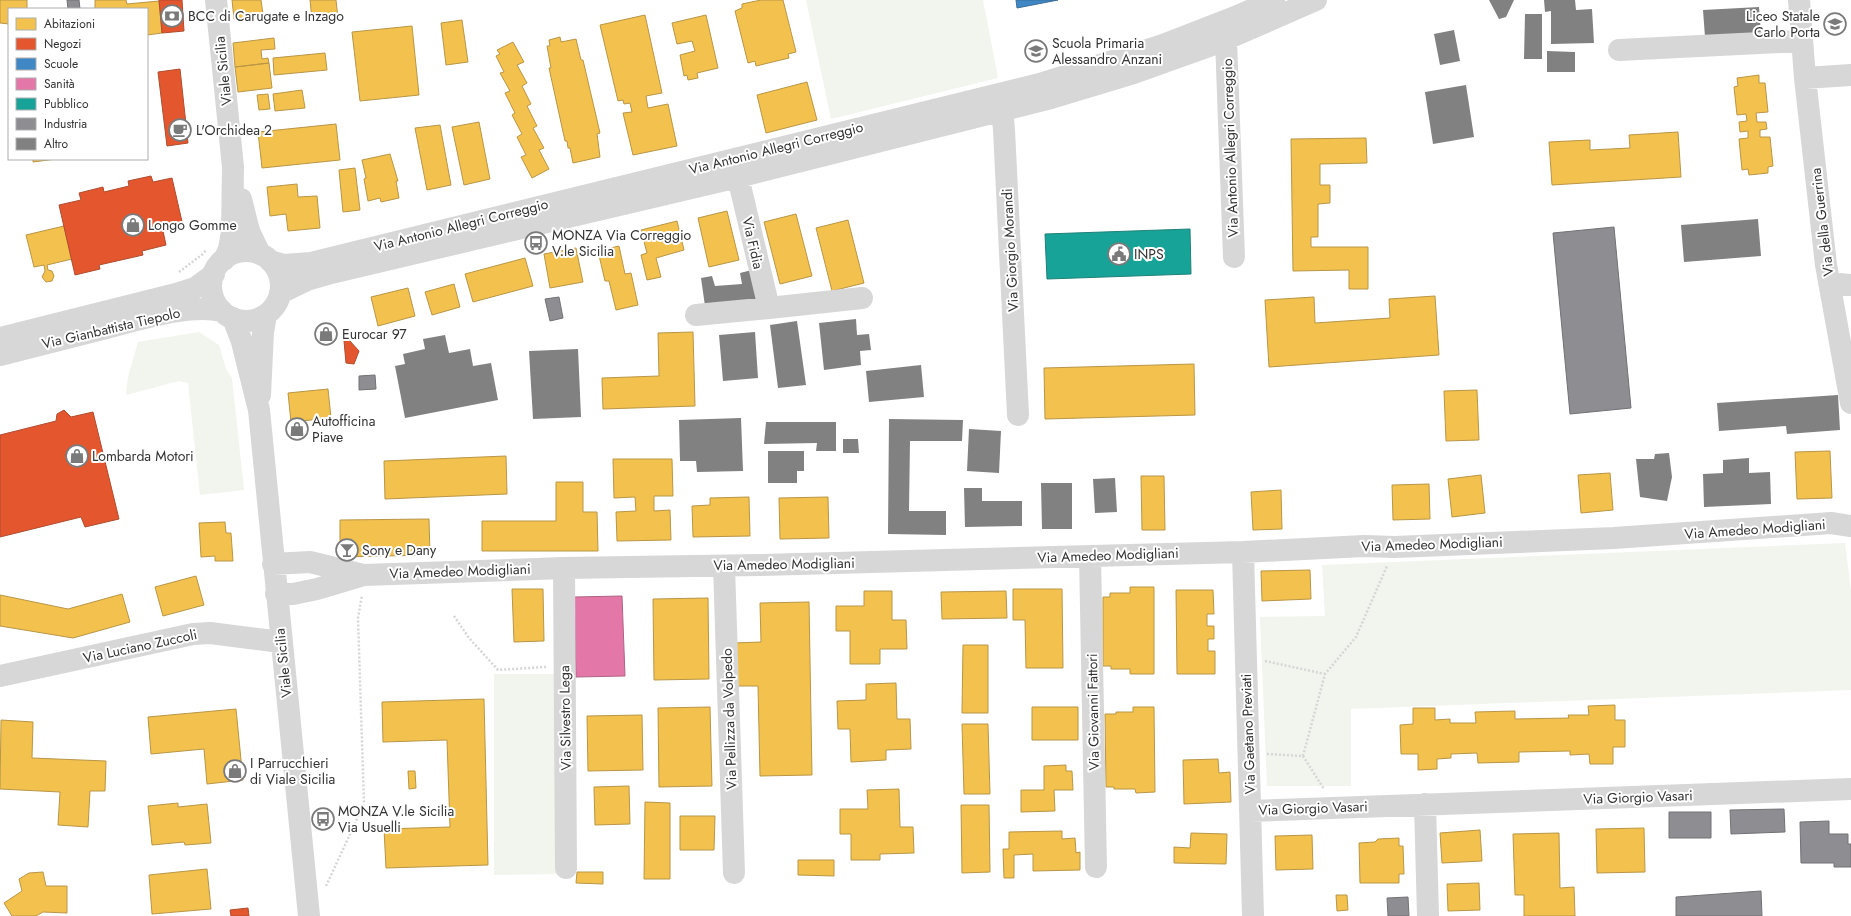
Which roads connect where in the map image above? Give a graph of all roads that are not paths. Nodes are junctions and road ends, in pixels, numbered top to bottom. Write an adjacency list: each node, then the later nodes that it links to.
1 (216, 0): 11 (street, Viale Sicilia)
2 (1274, 0): 10 (street, Via Antonio Allegri Correggio)
3 (1316, 0): 5 (street, Via Antonio Allegri Correggio)
4 (1799, 0): 6 (street, Via della Guerrina)
5 (1226, 40): 10 (street, Via Antonio Allegri Correggio); 13 (street, Via Antonio Allegri Correggio)
6 (1802, 41): 7 (street); 9 (street, Via della Guerrina)
7 (1619, 50)
8 (1851, 75): 9 (street)
9 (1805, 78): 16 (street, Via della Guerrina)
10 (1001, 97): 12 (street, Via Antonio Allegri Correggio); 14 (street, Via Antonio Allegri Correggio); 28 (street, Via Giorgio Morandi)
11 (233, 167): 14 (street, Viale Sicilia); 15 (street, Viale Sicilia)
12 (738, 177): 18 (street, Via Antonio Allegri Correggio); 20 (street, Via Fidia)
13 (1234, 257)
14 (265, 258): 15 (street); 18 (street)
15 (215, 261): 21 (street); 24 (street, Via Gianbattista Tiepolo)
16 (1829, 283): 17 (street); 26 (street, Via della Guerrina)
17 (1851, 285)
18 (280, 293): 22 (street)
19 (862, 298): 20 (street)
20 (769, 308): 23 (street)
21 (228, 315): 22 (street); 25 (street, Via Gianbattista Tiepolo); 27 (street, Viale Sicilia)
22 (266, 315): 27 (street, Viale Sicilia)
23 (696, 315)
24 (0, 338)
25 (0, 354)
26 (1851, 403)
27 (259, 410): 32 (street, Viale Sicilia)
28 (1018, 414)
29 (1851, 526): 30 (street, Via Amedeo Modigliani)
30 (1243, 552): 31 (street, Via Amedeo Modigliani); 41 (street, Via Gaetano Previati)
31 (1090, 556): 33 (street, Via Amedeo Modigliani); 43 (street, Via Giovanni Fattori)
32 (274, 564): 35 (street, Via Amedeo Modigliani); 36 (street, Viale Sicilia)
33 (724, 566): 34 (street, Via Amedeo Modigliani); 44 (street, Via Pellizza da Volpedo)
34 (564, 568): 35 (street, Via Amedeo Modigliani); 42 (street, Via Silvestro Lega)
35 (364, 575): 36 (street, Via Amedeo Modigliani)
36 (276, 594): 37 (street, Viale Sicilia)
37 (281, 642): 38 (street, Via Luciano Zuccoli); 45 (street, Viale Sicilia)
38 (0, 676)
39 (1851, 789): 40 (street, Via Giorgio Vasari)
40 (1425, 804): 41 (street, Via Giorgio Vasari); 47 (street)
41 (1250, 811): 46 (street, Via Gaetano Previati)
42 (566, 868)
43 (1096, 868)
44 (734, 872)
45 (308, 908)
46 (1253, 916)
47 (1428, 916)

